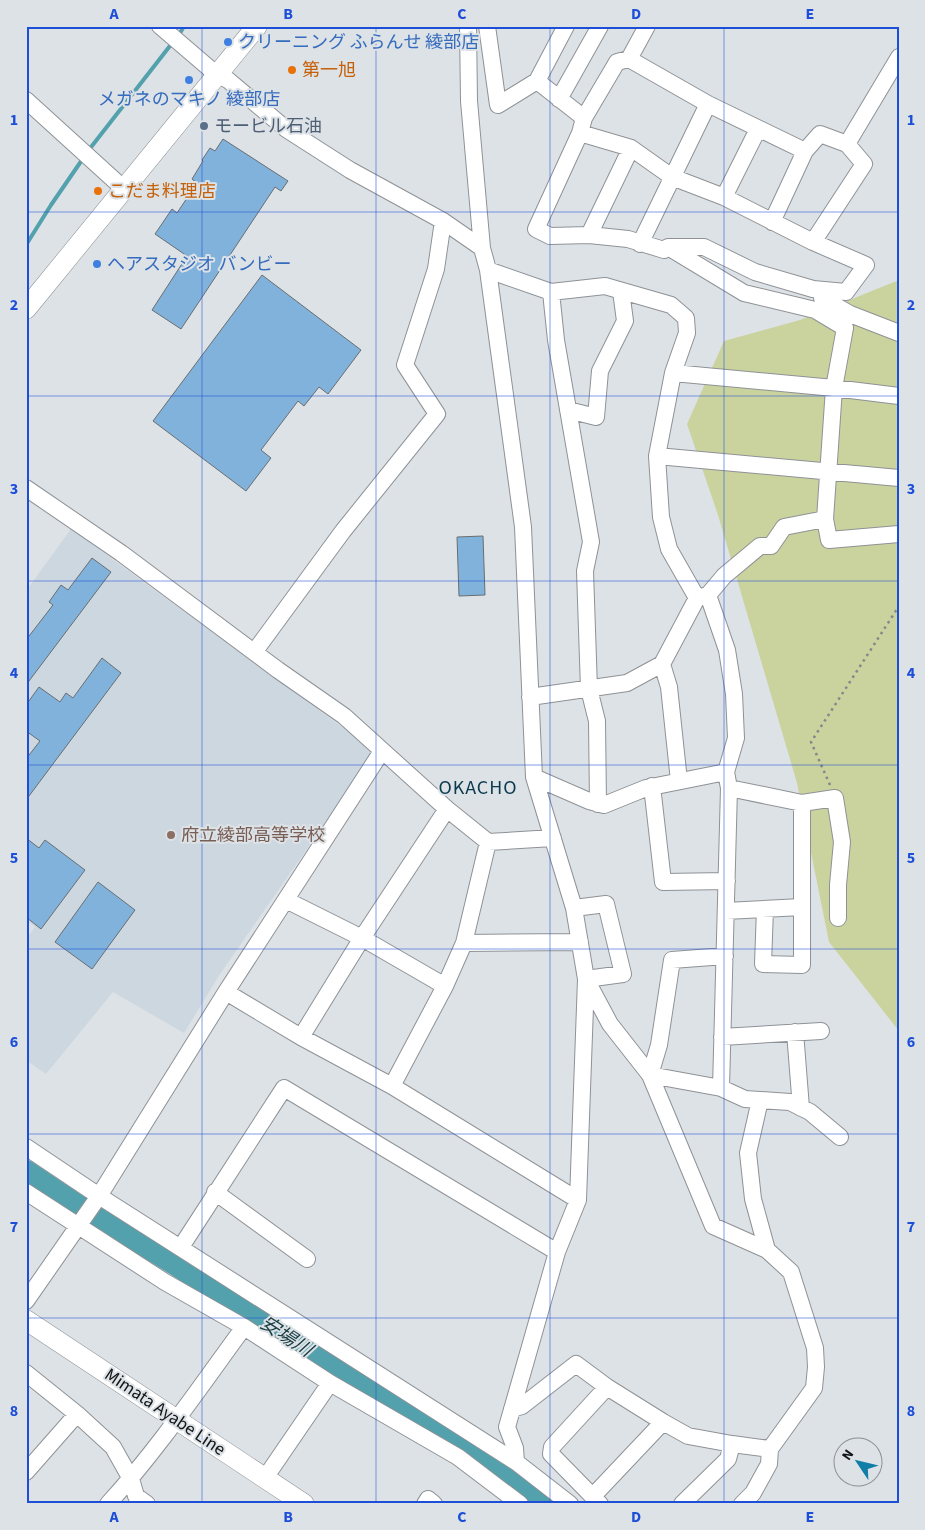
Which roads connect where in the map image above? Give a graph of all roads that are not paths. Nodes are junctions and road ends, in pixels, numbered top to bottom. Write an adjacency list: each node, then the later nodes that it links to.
1 (160, 26): 10 (street)
2 (257, 26): 10 (main road)
3 (468, 26): 29 (street)
4 (487, 26): 11 (street)
5 (566, 26): 11 (street)
6 (600, 26): 12 (street)
7 (645, 27): 9 (street)
8 (899, 57): 17 (street)
9 (629, 59): 14 (street); 15 (street)
10 (216, 74): 21 (main road); 23 (street)
11 (537, 81): 12 (street)
12 (559, 99): 15 (street)
13 (26, 100): 21 (street)
14 (708, 104): 16 (street); 20 (street)
15 (582, 125): 18 (street); 25 (street)
16 (758, 129): 19 (street); 22 (street)
17 (847, 144): 19 (street); 26 (street)
18 (630, 148): 20 (street); 25 (street)
19 (806, 151): 24 (street)
20 (672, 177): 22 (street); 27 (street)
21 (124, 189): 34 (main road)
22 (724, 197): 24 (street)
23 (443, 221): 29 (street); 47 (street)
24 (772, 222): 26 (street)
25 (589, 235): 27 (street)
26 (813, 242): 31 (street)
27 (640, 244): 28 (street)
28 (668, 247): 31 (street); 37 (street)
29 (482, 248): 30 (street)
30 (488, 270): 33 (street); 50 (street)
31 (822, 290): 35 (street)
32 (621, 291): 33 (street); 36 (street); 39 (street)
33 (551, 292): 39 (street)
34 (26, 309)
35 (899, 333)
36 (673, 373): 37 (street); 40 (street)
37 (834, 388): 38 (street); 41 (street)
38 (899, 396)
39 (568, 410): 49 (street)
40 (657, 456): 41 (street); 46 (street)
41 (829, 472): 42 (street); 44 (street)
42 (899, 478)
43 (26, 488): 47 (street)
44 (825, 518): 45 (street); 46 (street)
45 (899, 534)
46 (702, 597): 48 (street); 52 (street)
47 (255, 652): 51 (street)
48 (662, 664): 49 (street); 54 (street)
49 (589, 688): 50 (street); 58 (street)
50 (530, 696): 53 (street)
51 (382, 751): 59 (street); 63 (street)
52 (726, 772): 54 (street); 56 (street)
53 (534, 777): 58 (street); 60 (street)
54 (679, 781): 55 (street)
55 (652, 786): 58 (street); 62 (street)
56 (729, 788): 57 (street); 62 (street)
57 (802, 803): 64 (street); 68 (street)
58 (598, 804)
59 (447, 809): 61 (street); 69 (street)
60 (553, 838): 61 (street); 65 (street)
61 (488, 842): 71 (street)
62 (727, 881): 67 (street)
63 (286, 900): 69 (street); 75 (street)
64 (802, 907): 66 (street); 66 (street)
65 (574, 908): 70 (street); 73 (street)
66 (765, 910): 67 (street)
67 (726, 911): 72 (street)
68 (838, 918)
69 (362, 938): 74 (street); 78 (street)
70 (580, 942): 71 (street); 73 (street)
71 (464, 943): 74 (street)
72 (725, 956): 79 (street); 80 (street)
73 (586, 979): 80 (street); 90 (street)
74 (445, 986): 81 (street)
75 (226, 992): 78 (street); 89 (street)
76 (821, 1031): 77 (street)
77 (795, 1032): 79 (street); 84 (street)
78 (301, 1037): 81 (street)
79 (722, 1037): 82 (street)
80 (650, 1075): 82 (street); 93 (street)
81 (392, 1086): 90 (street)
82 (721, 1088): 83 (street)
83 (760, 1100): 84 (street); 93 (street)
84 (801, 1108): 85 (street)
85 (840, 1137)
86 (26, 1147): 89 (street)
87 (26, 1192): 91 (street)
88 (215, 1192): 92 (street); 94 (street); 95 (street)
89 (97, 1198): 91 (street); 92 (street)
90 (578, 1200): 94 (street)
91 (79, 1225): 96 (street); 98 (street)
92 (181, 1247): 108 (street)
93 (768, 1250): 107 (street)
94 (557, 1252): 102 (street)
95 (307, 1259)
96 (26, 1301)
97 (28, 1327): 104 (main road, Mimata Ayabe Line)
98 (244, 1327): 100 (street); 104 (street)
99 (26, 1373): 103 (street)
100 (330, 1383): 110 (street); 118 (street)
101 (608, 1387): 102 (street); 105 (street); 112 (street)
102 (512, 1408): 108 (street)
103 (77, 1414): 109 (street); 111 (street)
104 (176, 1420): 110 (main road, Mimata Ayabe Line); 111 (street)
105 (663, 1422): 106 (street); 112 (street)
106 (732, 1444): 107 (street); 120 (street)
107 (770, 1449): 121 (street)
108 (516, 1462): 119 (street)
109 (26, 1472)
110 (265, 1478): 115 (main road, Mimata Ayabe Line)
111 (131, 1479): 113 (street); 114 (street)
112 (597, 1500)
113 (108, 1504)
114 (148, 1504)
115 (304, 1504)
116 (425, 1504): 117 (street)
117 (434, 1504)
118 (520, 1504)
119 (570, 1504)
120 (682, 1504)
121 (742, 1504)

